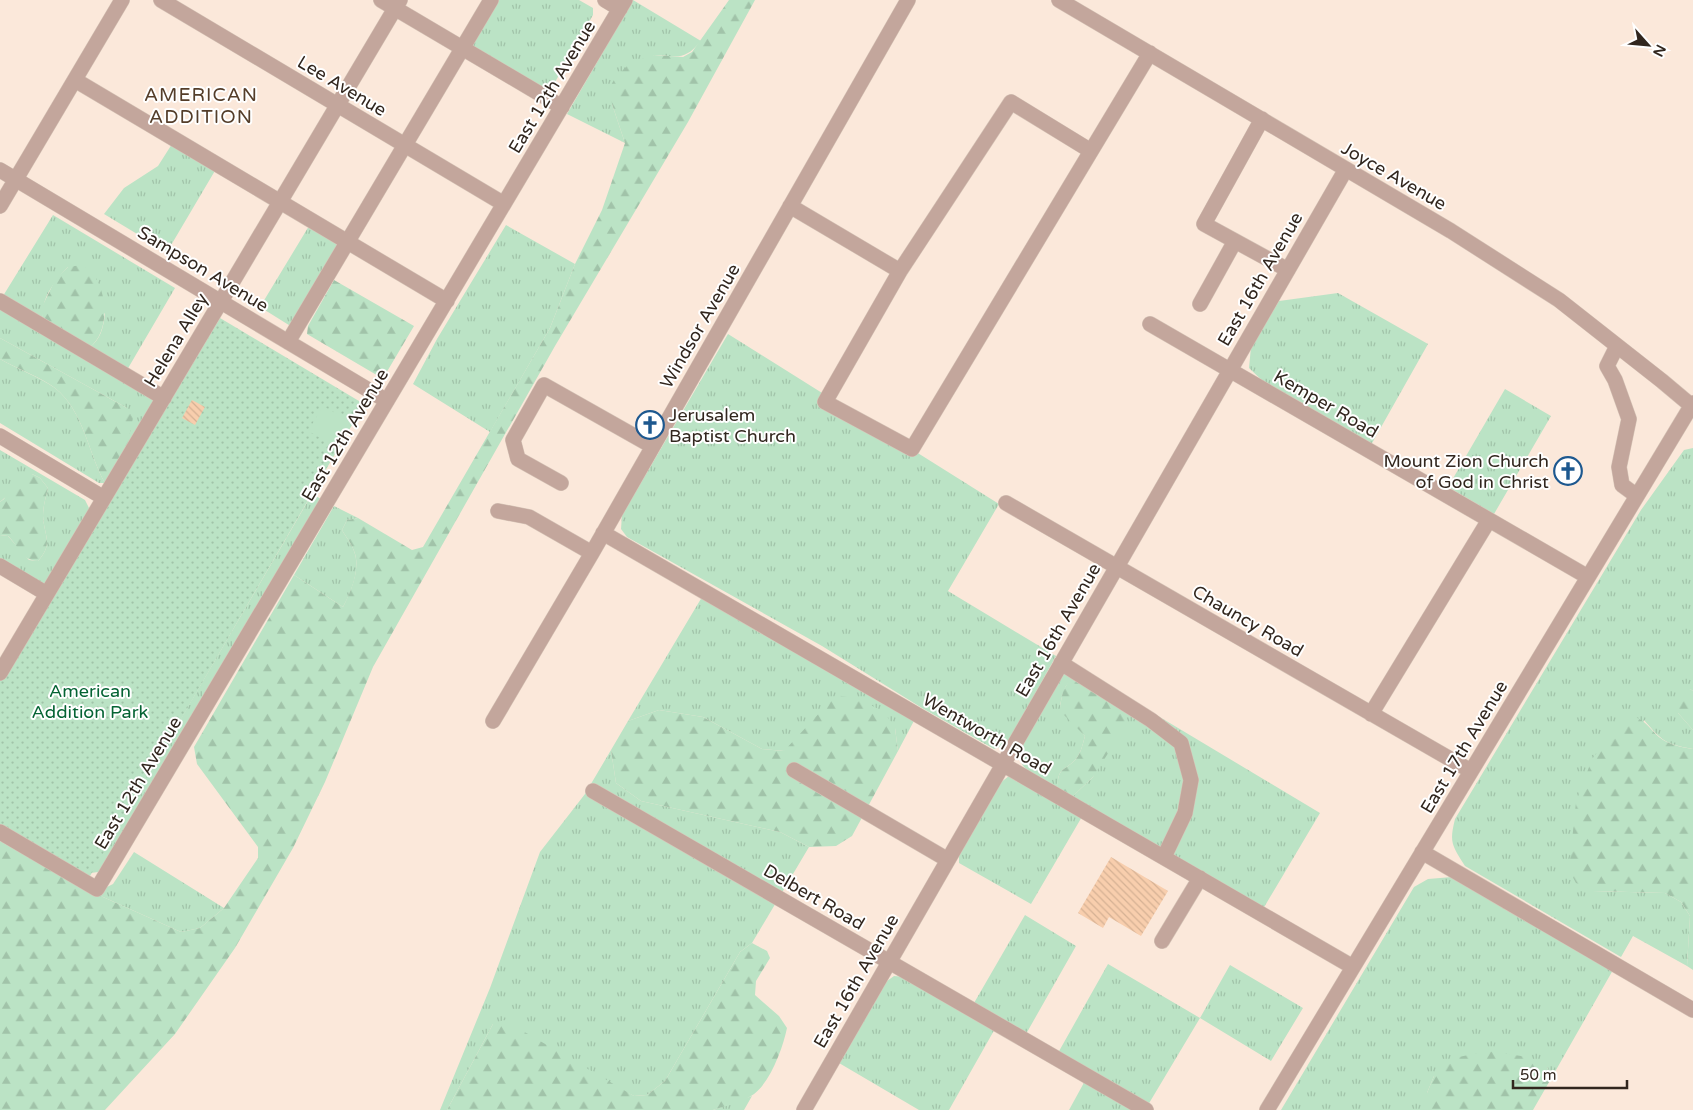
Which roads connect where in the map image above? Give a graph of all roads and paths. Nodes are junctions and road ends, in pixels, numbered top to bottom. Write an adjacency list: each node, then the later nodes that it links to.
1 (122, 0): 12 (street)
2 (160, 0): 13 (street, Lee Avenue)
3 (381, 0): 8 (street)
4 (491, 0): 10 (street)
5 (605, 0): 9 (street)
6 (908, 0): 24 (street, Windsor Avenue)
7 (1059, 0): 11 (street, Joyce Avenue)
8 (398, 4): 10 (street); 13 (street, Helena Alley)
9 (623, 4): 14 (street, East 12th Avenue)
10 (462, 48): 14 (street); 16 (street)
11 (1150, 53): 15 (street, Joyce Avenue); 17 (street)
12 (75, 80): 20 (street); 21 (street)
13 (337, 105): 16 (street, Lee Avenue); 21 (street, Helena Alley)
14 (562, 107): 22 (street, East 12th Avenue)
15 (1262, 120): 18 (street, Joyce Avenue); 25 (street)
16 (405, 145): 22 (street, Lee Avenue); 26 (street)
17 (1091, 151): 28 (street); 28 (street)
18 (1346, 169): 27 (street, East 16th Avenue); 35 (street, Joyce Avenue)
19 (0, 170): 20 (street, Sampson Avenue)
20 (16, 180): 23 (street); 31 (street, Sampson Avenue)
21 (280, 202): 26 (street); 31 (street, Helena Alley)
22 (504, 204): 30 (street, East 12th Avenue)
23 (0, 206)
24 (790, 206): 28 (street); 41 (street, Windsor Avenue)
25 (1235, 241): 27 (street); 32 (street)
26 (348, 242): 30 (street); 34 (street)
27 (1288, 270): 36 (street, East 16th Avenue)
28 (900, 271)
29 (0, 301): 37 (street)
30 (447, 301): 38 (street, East 12th Avenue)
31 (221, 302): 34 (street, Sampson Avenue); 37 (street, Helena Alley)
32 (1200, 304)
33 (1150, 324): 36 (street, Kemper Road)
34 (288, 342): 38 (street, Sampson Avenue)
35 (1617, 346): 39 (street, Joyce Avenue); 43 (street)
36 (1230, 370): 47 (street, Kemper Road); 51 (street, East 16th Avenue)
37 (164, 398): 44 (street, Helena Alley)
38 (387, 401): 62 (street, East 12th Avenue)
39 (1692, 405): 43 (street, East 17th Avenue)
40 (0, 436): 44 (street)
41 (652, 446): 42 (street); 48 (street, Windsor Avenue)
42 (561, 483)
43 (1637, 496): 52 (street, East 17th Avenue)
44 (104, 498): 53 (street, Helena Alley)
45 (1006, 503): 51 (street, Chauncy Road)
46 (498, 511): 49 (street)
47 (1489, 520): 52 (street, Kemper Road); 56 (street)
48 (603, 534): 49 (street, Windsor Avenue); 58 (street, Wentworth Road)
49 (592, 553): 57 (street, Windsor Avenue)
50 (0, 566): 53 (street)
51 (1116, 567): 54 (street, East 16th Avenue); 56 (street, Chauncy Road)
52 (1588, 577): 60 (street, East 17th Avenue)
53 (47, 594): 55 (street, Helena Alley)
54 (1061, 663): 58 (street, East 16th Avenue); 64 (street)
55 (0, 673)
56 (1371, 714): 60 (street, Chauncy Road)
57 (493, 722)
58 (1003, 764): 64 (street, Wentworth Road); 65 (street, East 16th Avenue)
59 (794, 770): 65 (street)
60 (1471, 772): 63 (street, East 17th Avenue)
61 (593, 791): 68 (street, Delbert Road)
62 (0, 832)
63 (1422, 852): 69 (street, East 17th Avenue); 70 (street)
64 (1164, 858): 66 (street, Wentworth Road)
65 (948, 860): 68 (street, East 16th Avenue)
66 (1200, 878): 67 (street); 69 (street, Wentworth Road)
67 (1162, 941)
68 (889, 962): 71 (street, East 16th Avenue); 72 (street, Delbert Road)
69 (1353, 966): 73 (street, East 17th Avenue)
70 (1693, 1010)
71 (804, 1110)
72 (1146, 1110)
73 (1267, 1110)

